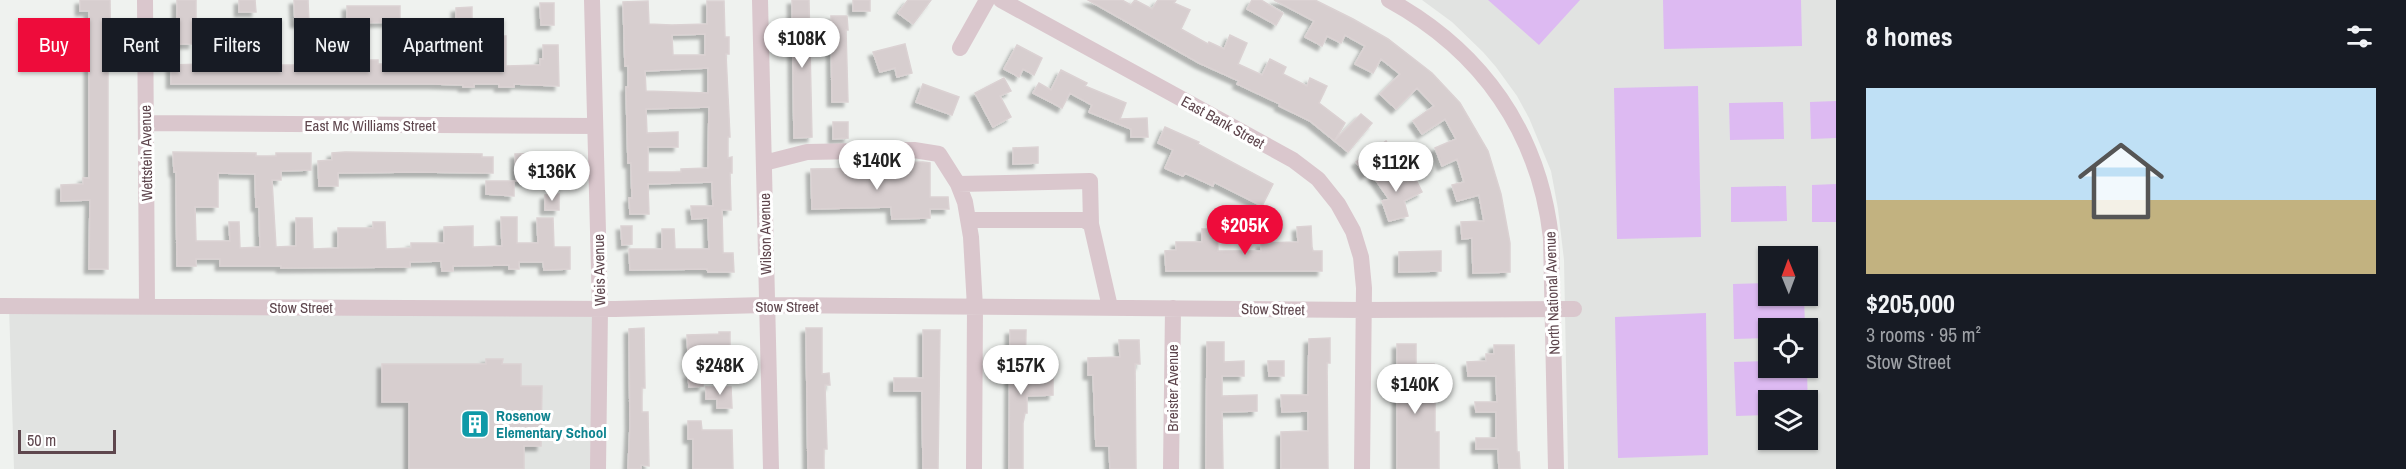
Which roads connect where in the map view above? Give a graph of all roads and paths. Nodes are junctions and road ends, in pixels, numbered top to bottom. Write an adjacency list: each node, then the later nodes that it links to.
1 (145, 0): 8 (street, Wettstein Avenue)
2 (592, 0): 9 (street, Weis Avenue)
3 (760, 0): 10 (street, Wilson Avenue)
4 (987, 0): 7 (street)
5 (1001, 0): 23 (street, East Bank Street)
6 (1389, 0): 21 (street, North National Avenue)
7 (960, 48)
8 (146, 123): 9 (street, East Mc Williams Street); 15 (street, Wettstein Avenue)
9 (595, 126): 20 (street, Weis Avenue)
10 (764, 163): 11 (street); 16 (street, Wilson Avenue)
11 (958, 184): 12 (street); 13 (street)
12 (969, 220): 13 (street); 17 (street)
13 (1088, 222): 18 (street)
14 (1, 306): 15 (street, Stow Street)
15 (147, 306): 20 (street, Stow Street)
16 (767, 306): 17 (street, Stow Street); 20 (street, Stow Street); 25 (street, Wilson Avenue)
17 (975, 307): 18 (street, Stow Street); 26 (street)
18 (1110, 307): 19 (street, Stow Street)
19 (1173, 308): 23 (street, Stow Street); 27 (street, Breister Avenue)
20 (600, 309): 24 (street, Weis Avenue)
21 (1553, 309): 22 (street, Stow Street); 23 (street, Stow Street); 29 (street, North National Avenue)
22 (1574, 309)
23 (1363, 310): 28 (street, East Bank Street)
24 (598, 469)
25 (771, 469)
26 (974, 469)
27 (1172, 469)
28 (1362, 469)
29 (1556, 469)

